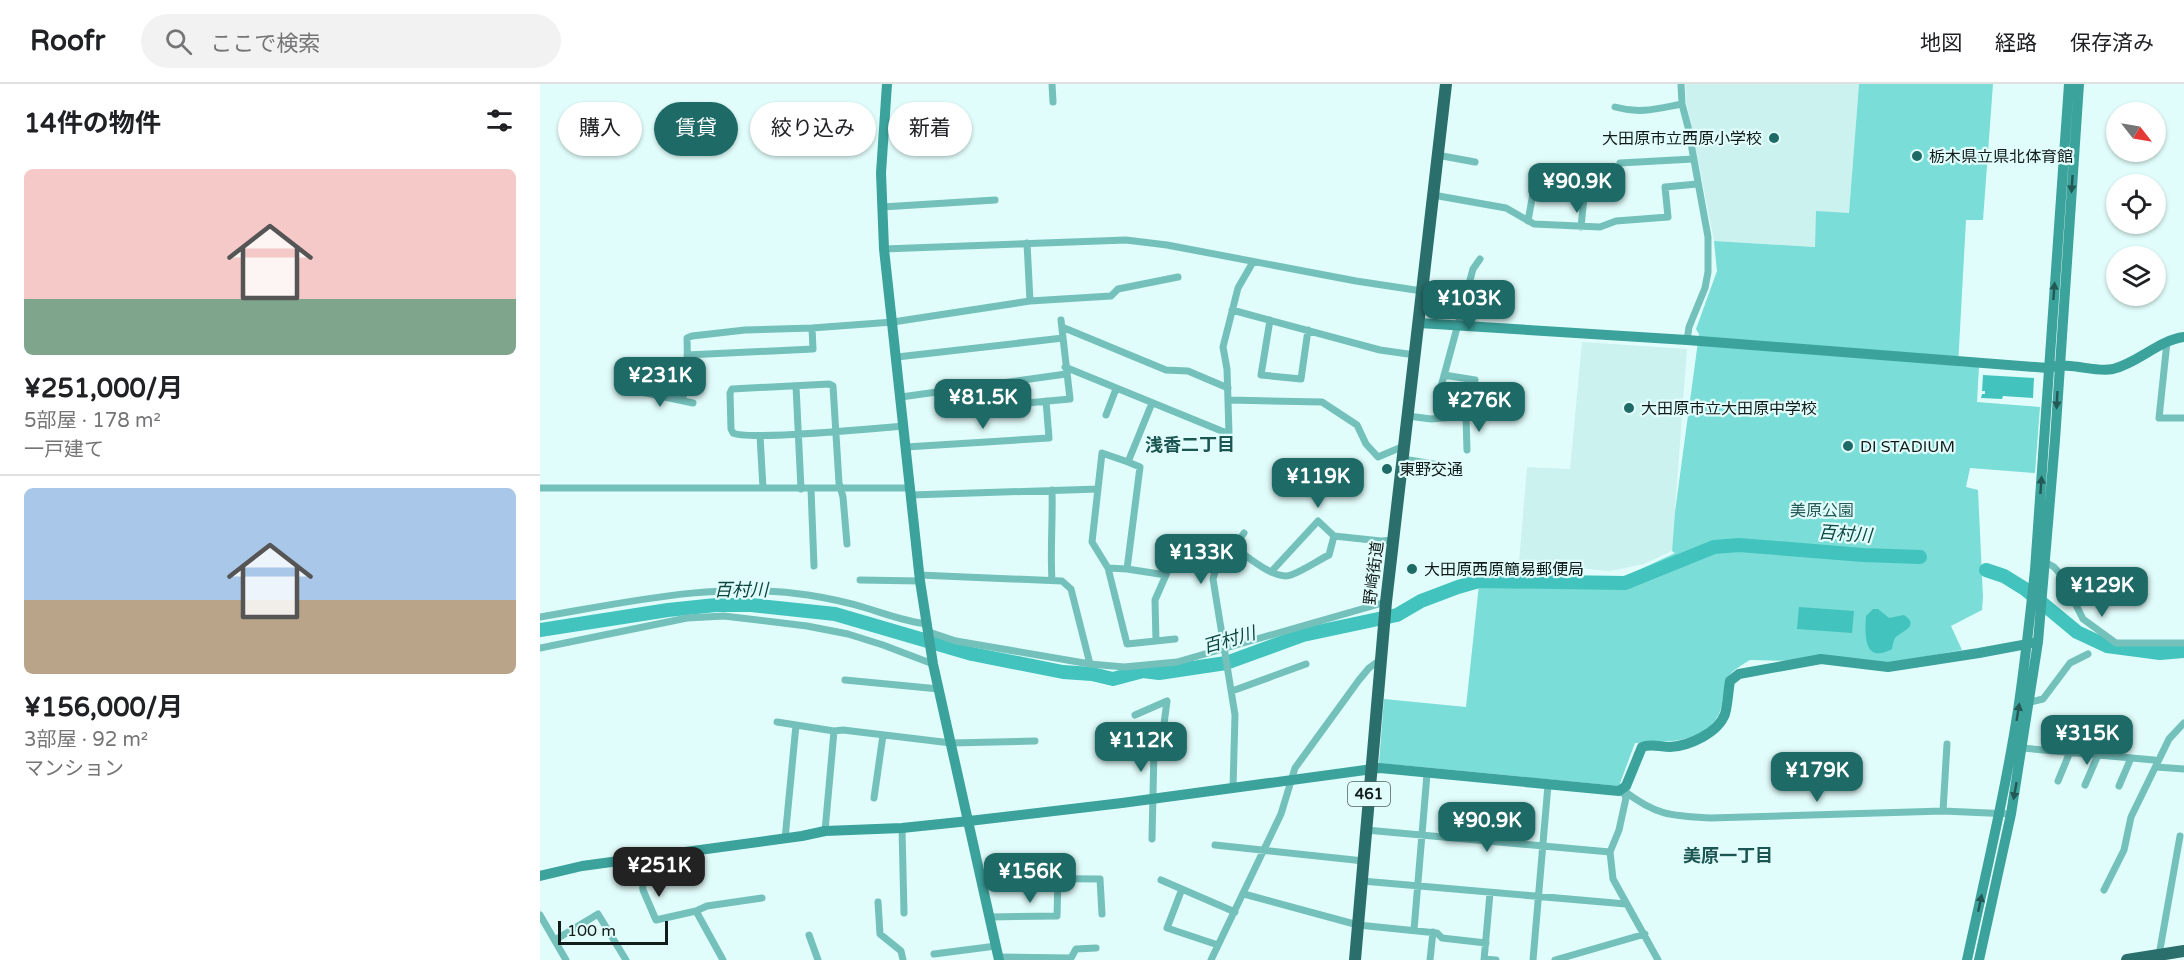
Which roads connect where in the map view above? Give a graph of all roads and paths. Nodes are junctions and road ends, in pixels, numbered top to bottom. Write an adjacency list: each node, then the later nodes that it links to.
1 (887, 84): 17 (street)
2 (1052, 84): 7 (street)
3 (1446, 84): 10 (highway, 野崎街道 / 461)
4 (1681, 84): 8 (street)
5 (2069, 84): 41 (street, one-way to 5)
6 (2079, 84): 41 (street, one-way to 41)
7 (1053, 102)
8 (1682, 104): 9 (street); 11 (street)
9 (1615, 106)
10 (1437, 155): 12 (street); 15 (highway, 野崎街道 / 461)
11 (1693, 159): 13 (street); 14 (street)
12 (1475, 162)
13 (1620, 163)
14 (1697, 184): 19 (street); 36 (street)
15 (1433, 195): 18 (street); 25 (highway, 野崎街道 / 461)
16 (995, 200): 17 (street)
17 (882, 207): 21 (street)
18 (1528, 221): 19 (street); 19 (street)
19 (1581, 227)
20 (1028, 243): 21 (street); 23 (street); 26 (street)
21 (884, 249): 29 (street)
22 (1479, 259): 31 (street)
23 (1254, 262): 25 (street); 27 (street)
24 (1178, 277): 26 (street)
25 (1422, 291): 30 (highway, 野崎街道 / 461)
26 (1030, 301): 29 (street)
27 (1232, 310): 28 (street); 46 (street)
28 (1270, 320): 33 (street); 33 (street)
29 (892, 322): 32 (street); 40 (street)
30 (1419, 323): 31 (street); 39 (highway, 野崎街道 / 461)
31 (1457, 326): 36 (street); 43 (street)
32 (812, 328): 38 (street); 38 (street)
33 (1308, 330): 39 (street)
34 (2184, 336): 37 (street)
35 (1063, 338): 40 (street); 42 (street); 46 (street)
36 (1687, 340): 41 (street)
37 (2167, 342): 41 (street); 61 (street)
38 (687, 355): 51 (street)
39 (1415, 355): 59 (highway, 野崎街道 / 461)
40 (897, 357): 50 (street)
41 (2054, 367): 85 (street, one-way to 85); 94 (street, one-way to 41)
42 (1066, 371): 47 (street); 50 (street); 53 (street)
43 (1444, 375): 44 (street); 49 (street)
44 (1475, 380)
45 (796, 386): 63 (street); 64 (street); 65 (street)
46 (1228, 388): 52 (street)
47 (1116, 389): 55 (street); 57 (street)
48 (632, 390): 51 (street)
49 (1439, 394)
50 (901, 397): 62 (street)
51 (682, 399): 54 (street)
52 (1229, 400): 55 (street); 68 (street)
53 (1046, 401): 56 (street); 66 (street)
54 (693, 402)
55 (1152, 404): 69 (street)
56 (1005, 405)
57 (1106, 415)
58 (1476, 415): 60 (street)
59 (1408, 416): 60 (street); 68 (highway, 野崎街道 / 461)
60 (1467, 417): 67 (street)
61 (2184, 418)
62 (904, 426): 63 (street); 66 (street)
63 (837, 430): 64 (street); 75 (street)
64 (799, 433): 65 (street); 73 (street)
65 (760, 436): 72 (street)
66 (906, 447): 78 (street)
67 (1467, 450)
68 (1404, 453): 70 (street); 81 (highway, 野崎街道 / 461)
69 (1128, 462): 76 (street); 88 (street)
70 (1445, 466)
71 (540, 488): 72 (street)
72 (763, 488): 73 (street)
73 (801, 489): 74 (street)
74 (811, 489): 75 (street); 86 (street)
75 (841, 489): 78 (street); 82 (street)
76 (1098, 489): 77 (street); 87 (street)
77 (1052, 490): 78 (street); 93 (street)
78 (911, 491): 91 (street)
79 (1244, 533): 83 (street)
80 (1335, 536): 81 (street); 89 (street); 89 (street)
81 (1394, 540): 95 (highway, 野崎街道 / 461)
82 (847, 544)
83 (1234, 547): 89 (street); 103 (street)
84 (1174, 555): 90 (street)
85 (2045, 562): 94 (street); 101 (street)
86 (814, 566)
87 (1108, 568): 88 (street); 99 (street)
88 (1127, 569): 90 (street)
89 (1271, 572)
90 (1166, 575): 99 (street)
91 (920, 578): 92 (street); 93 (street); 97 (street)
92 (860, 580)
93 (1052, 580): 107 (street)
94 (2038, 588): 100 (street)
95 (1385, 606): 103 (street); 106 (highway, 野崎街道 / 461)
96 (540, 616): 97 (street)
97 (929, 631): 105 (street); 107 (street)
98 (1175, 639): 99 (street)
99 (1156, 641)
100 (2033, 643): 112 (street); 136 (street); 141 (street, one-way to 100)
101 (2184, 643)
102 (540, 648): 105 (street)
103 (1225, 650): 107 (street); 111 (street)
104 (2088, 654): 112 (street)
105 (933, 660): 110 (street)
106 (1381, 660): 128 (highway, 野崎街道 / 461); 130 (street)
107 (1090, 664)
108 (1306, 664): 111 (street)
109 (844, 681): 110 (street)
110 (939, 689): 120 (street)
111 (1232, 691): 135 (street)
112 (2030, 702): 122 (street)
113 (1134, 715): 138 (street)
114 (777, 722): 116 (street)
115 (2184, 723): 126 (street)
116 (796, 725): 117 (street); 148 (street)
117 (834, 731): 118 (street); 145 (street)
118 (883, 735): 120 (street); 137 (street)
119 (1035, 741): 120 (street)
120 (951, 743): 142 (street)
121 (1947, 744): 139 (street)
122 (2022, 748): 123 (street); 140 (street, one-way to 140)
123 (2070, 752): 124 (street); 131 (street)
124 (2098, 755): 125 (street); 133 (street)
125 (2131, 758): 126 (street); 134 (street)
126 (2155, 764): 127 (street); 163 (street)
127 (2184, 769)
128 (1371, 771): 129 (street); 130 (street); 144 (highway, 野崎街道 / 461)
129 (1427, 774): 132 (street); 146 (street)
130 (1289, 781): 135 (street); 152 (street)
131 (2058, 781)
132 (1548, 785): 136 (street); 151 (street)
133 (2085, 785)
134 (2119, 786)
135 (1233, 788): 138 (street)
136 (1623, 790): 139 (street); 153 (street)
137 (874, 798)
138 (1154, 799): 142 (street); 149 (street)
139 (1943, 812): 141 (street)
140 (2011, 814): 141 (street); 205 (street)
141 (1999, 815): 204 (street, one-way to 141)
142 (969, 821): 143 (street); 157 (street)
143 (902, 828): 145 (street); 172 (street)
144 (1366, 830): 146 (street); 155 (highway, 野崎街道 / 461)
145 (825, 831): 148 (street)
146 (1422, 834): 151 (street); 161 (street)
147 (2180, 836): 189 (street)
148 (785, 839): 154 (street)
149 (1152, 839)
150 (1215, 845): 152 (street)
151 (1544, 846): 153 (street); 166 (street)
152 (1264, 850): 155 (street); 165 (street)
153 (1610, 852): 169 (street)
154 (641, 859): 156 (street); 170 (street)
155 (1364, 861): 160 (highway, 野崎街道 / 461)
156 (540, 876)
157 (980, 878): 158 (street); 175 (street)
158 (1058, 878): 173 (street); 175 (street)
159 (1161, 880): 162 (street)
160 (1362, 881): 161 (street); 176 (highway, 野崎街道 / 461)
161 (1417, 886): 164 (street); 177 (street)
162 (1182, 889): 171 (street); 183 (street)
163 (2104, 890)
164 (1490, 893): 166 (street); 182 (street)
165 (1244, 894): 171 (street); 176 (street)
166 (1539, 897): 169 (street); 201 (street)
167 (762, 898): 170 (street)
168 (878, 902): 195 (street)
169 (1626, 904): 179 (street)
170 (696, 911): 193 (street)
171 (1235, 912): 183 (street)
172 (903, 913)
173 (1102, 914)
174 (540, 915): 181 (street)
175 (989, 917): 188 (street)
176 (1358, 925): 177 (street); 198 (highway, 野崎街道 / 461)
177 (1413, 930): 178 (street)
178 (1433, 932): 182 (street); 199 (street)
179 (1645, 934): 202 (street); 203 (street)
180 (809, 935): 194 (street)
181 (555, 940): 191 (street); 192 (street)
182 (1486, 943): 190 (street)
183 (1218, 945): 197 (street)
184 (1096, 948): 188 (street)
185 (954, 951): 187 (street); 188 (street); 196 (street)
186 (2184, 951): 189 (highway)
187 (934, 954)
188 (998, 954)
189 (2159, 955): 206 (highway)
190 (1484, 959): 200 (street)
191 (566, 960)
192 (626, 960)
193 (723, 960)
194 (818, 960)
195 (903, 960)
196 (956, 960)
197 (1211, 960)
198 (1355, 960)
199 (1430, 960)
200 (1496, 960)
201 (1533, 960)
202 (1555, 960)
203 (1658, 960)
204 (1967, 960)
205 (1979, 960)
206 (2127, 960)

